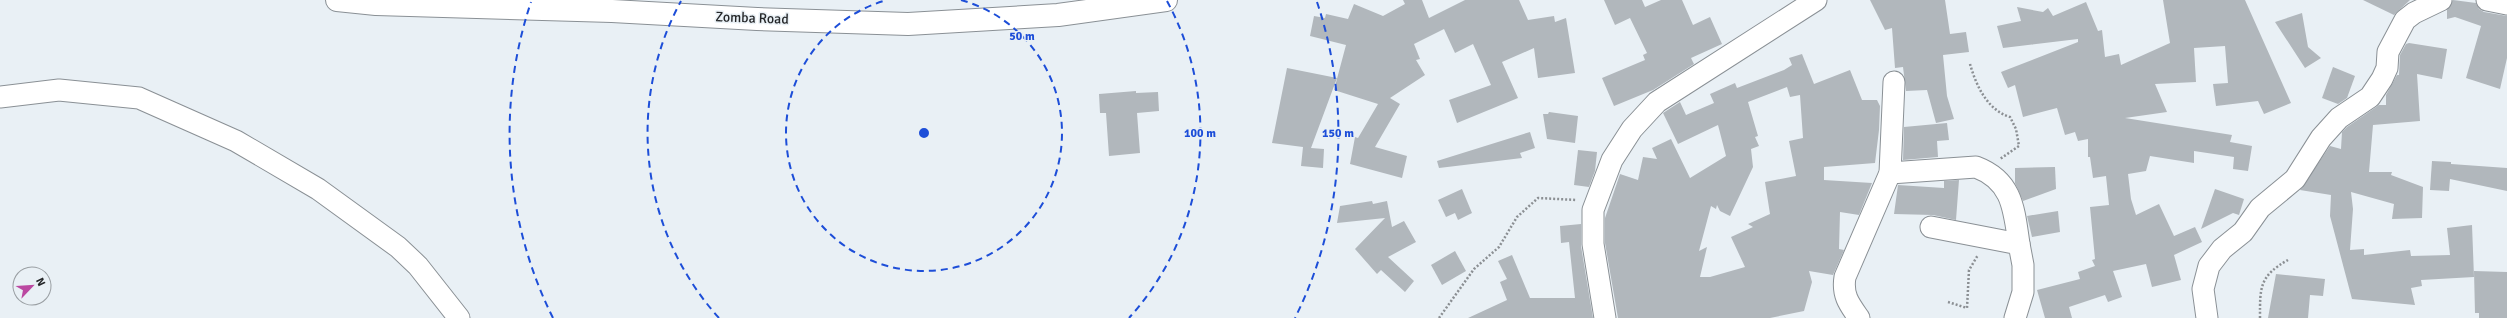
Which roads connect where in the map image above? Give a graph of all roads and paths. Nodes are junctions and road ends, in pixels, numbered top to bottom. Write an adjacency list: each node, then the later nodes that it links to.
1 (337, 0): 2 (highway, Zomba Road)
2 (1166, 0)
3 (1816, 0): 12 (street)
4 (2441, 0): 23 (street)
5 (2487, 0): 6 (street)
6 (2507, 4)
7 (1970, 64): 10 (path)
8 (1894, 82): 11 (street)
9 (0, 97): 18 (street)
10 (1976, 167): 11 (street); 14 (street)
11 (1890, 173): 21 (street)
12 (1596, 201): 19 (path); 20 (street)
13 (1931, 227): 14 (street)
14 (2019, 244): 22 (street)
15 (2288, 260): 24 (path)
16 (1969, 270): 17 (path)
17 (1948, 302)
18 (459, 318)
19 (1439, 318)
20 (1605, 318)
21 (1859, 318)
22 (2015, 318)
23 (2207, 318)
24 (2260, 318)

